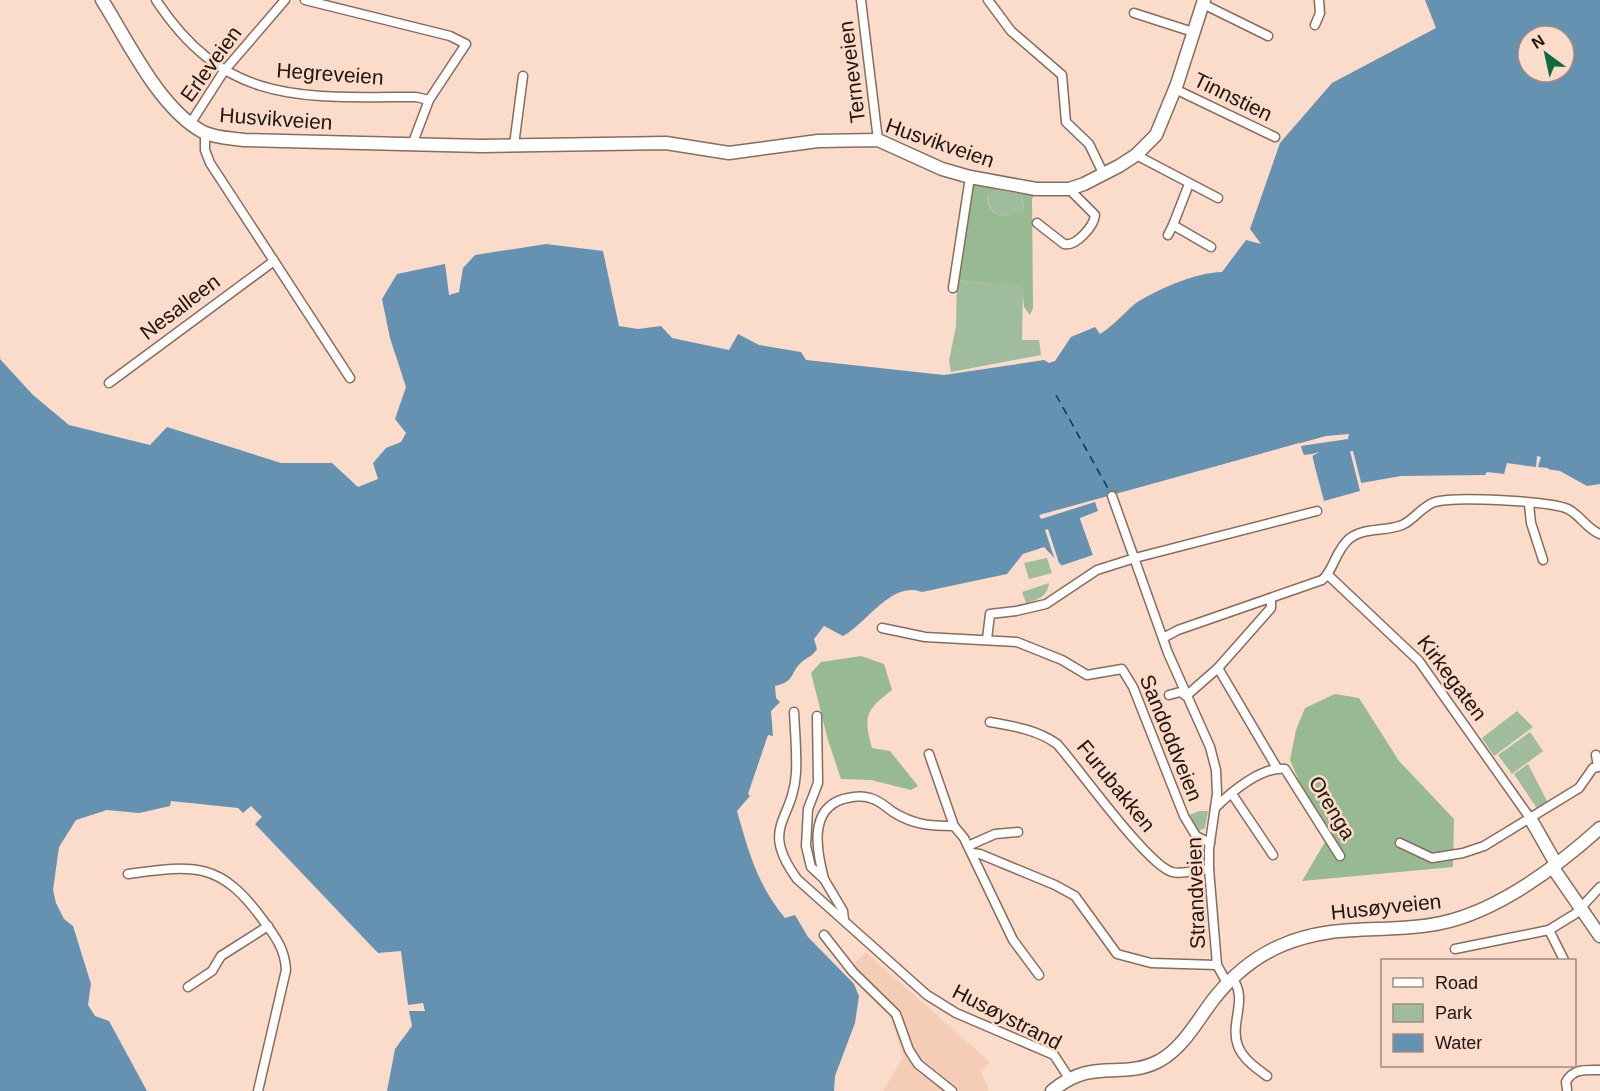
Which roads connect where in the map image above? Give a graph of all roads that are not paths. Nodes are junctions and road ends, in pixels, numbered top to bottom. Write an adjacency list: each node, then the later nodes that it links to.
1 (102, 0): 17 (main road, Husvikveien)
2 (156, 0): 13 (street, Hegreveien)
3 (285, 0): 13 (street, Erleveien)
4 (305, 0): 16 (street)
5 (861, 0): 20 (street, Terneveien)
6 (988, 0): 24 (street)
7 (1319, 0): 10 (street)
8 (1203, 2): 11 (main road, Husvikveien); 12 (street)
9 (1134, 13): 11 (street)
10 (1315, 25)
11 (1193, 32): 15 (main road, Husvikveien)
12 (1268, 36)
13 (224, 71): 16 (street, Hegreveien); 17 (street, Erleveien)
14 (523, 76): 22 (street)
15 (1175, 89): 19 (street, Tinnstien); 23 (main road, Husvikveien)
16 (429, 100): 21 (street)
17 (190, 124): 18 (main road, Husvikveien)
18 (205, 133): 21 (main road, Husvikveien); 33 (street)
19 (1275, 137)
20 (878, 140): 22 (main road, Husvikveien); 25 (main road, Husvikveien)
21 (412, 145): 22 (main road, Husvikveien)
22 (514, 145)
23 (1136, 155): 24 (main road, Husvikveien); 26 (street)
24 (1104, 175): 27 (main road, Husvikveien)
25 (970, 177): 27 (main road, Husvikveien); 34 (street)
26 (1188, 184): 28 (street); 30 (street)
27 (1069, 189): 29 (street)
28 (1218, 198)
29 (1037, 223)
30 (1173, 225): 31 (street); 32 (street)
31 (1168, 235)
32 (1211, 247)
33 (274, 261): 35 (street); 36 (street, Nesalleen)
34 (953, 288)
35 (350, 378)
36 (109, 383)
37 (1112, 496): 41 (street, Strandveien)
38 (1529, 504): 40 (street); 42 (street); 43 (street)
39 (1317, 511): 41 (street)
40 (1600, 534)
41 (1135, 558): 46 (street, Strandveien); 47 (street)
42 (1543, 560)
43 (1328, 575): 44 (street); 59 (street, Kirkegaten)
44 (1272, 599): 46 (street); 48 (street)
45 (882, 628): 47 (street, Sandoddveien)
46 (1163, 638): 50 (street, Strandveien)
47 (987, 639): 63 (street, Sandoddveien)
48 (1218, 668): 50 (street); 56 (street)
49 (1169, 694): 50 (street)
50 (1186, 696): 58 (street, Strandveien)
51 (794, 712): 74 (street, Husøystrand)
52 (817, 716): 71 (street, Husøystrand)
53 (990, 722): 69 (street, Furubakken)
54 (930, 754): 60 (street)
55 (1596, 755): 59 (street)
56 (1277, 768): 57 (street, Orenga); 67 (street, Orenga)
57 (1232, 794): 58 (street, Orenga); 66 (street)
58 (1215, 808): 63 (street, Strandveien)
59 (1530, 818): 64 (street); 68 (main road, Kirkegaten)
60 (954, 826): 65 (street); 71 (street)
61 (1600, 828): 68 (main road, Husøyveien)
62 (1018, 832): 65 (street)
63 (1210, 843): 69 (street, Strandveien)
64 (1400, 843)
65 (970, 850): 81 (street); 82 (street)
66 (1273, 855)
67 (1340, 856)
68 (1553, 868): 73 (main road, Kirkegaten); 83 (main road, Husøyveien)
69 (1209, 869): 81 (street, Strandveien)
70 (128, 874): 75 (street)
71 (824, 879): 74 (street, Husøystrand)
72 (1600, 887): 73 (street)
73 (1580, 909): 76 (street); 78 (main road, Kirkegaten)
74 (844, 920): 87 (street, Husøystrand)
75 (268, 926): 84 (street); 89 (street)
76 (1549, 930): 79 (street); 80 (street)
77 (824, 935): 90 (street)
78 (1600, 936)
79 (1455, 949)
80 (1564, 959)
81 (1216, 965): 83 (street, Strandveien)
82 (1039, 975)
83 (1229, 981): 86 (street); 87 (main road, Husøyveien)
84 (188, 987)
85 (1600, 1070): 88 (street)
86 (1266, 1076)
87 (1069, 1078): 91 (main road, Husøyveien)
88 (1567, 1089)
89 (258, 1091)
90 (952, 1091)
91 (1052, 1091)

